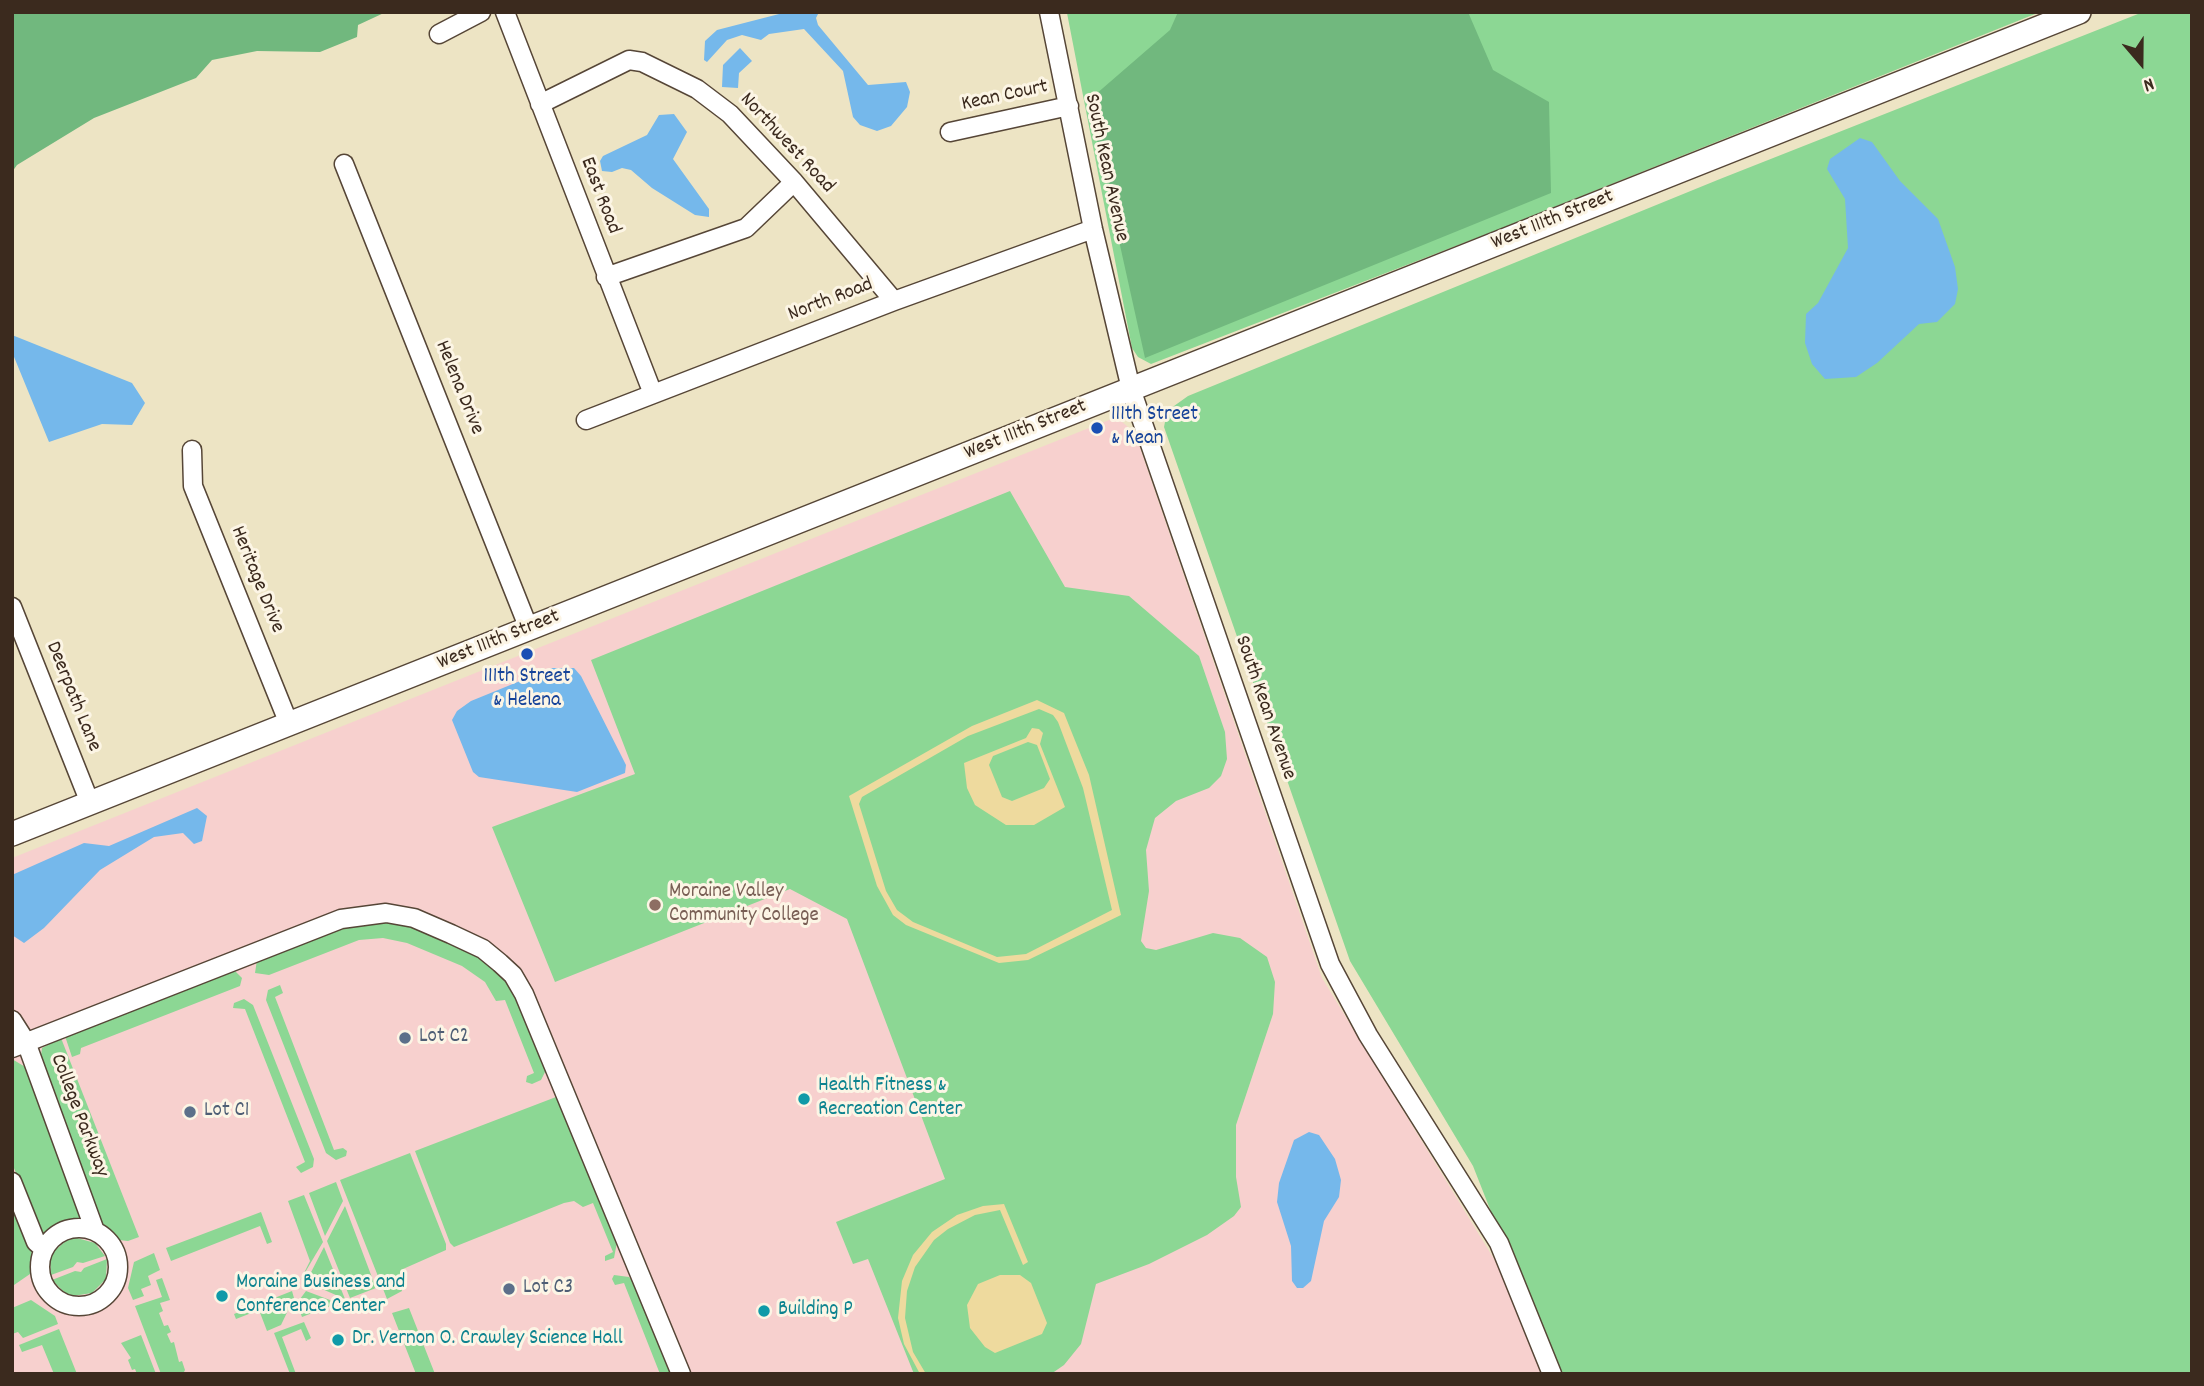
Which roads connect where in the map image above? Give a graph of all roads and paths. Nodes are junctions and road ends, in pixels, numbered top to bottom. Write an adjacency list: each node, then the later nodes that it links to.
1 (481, 12): 5 (street)
2 (505, 12): 6 (street, East Road)
3 (1049, 12): 7 (street, South Kean Avenue)
4 (2078, 12): 14 (main road, West 111th Street)
5 (439, 34)
6 (540, 104): 10 (street, Northwest Road); 12 (street, East Road)
7 (1069, 106): 8 (street, Kean Court); 11 (street, South Kean Avenue)
8 (950, 132)
9 (344, 164): 19 (street, Helena Drive)
10 (794, 182): 12 (street); 13 (street, Northwest Road)
11 (1093, 229): 13 (street, North Road); 14 (street, South Kean Avenue)
12 (606, 277): 15 (street, East Road)
13 (894, 301): 15 (street, North Road)
14 (1131, 389): 19 (main road, West 111th Street); 29 (street, South Kean Avenue)
15 (653, 394): 16 (street, North Road)
16 (586, 420)
17 (192, 450): 20 (street, Heritage Drive)
18 (12, 607): 21 (street, Deerpath Lane)
19 (529, 629): 20 (main road, West 111th Street)
20 (289, 724): 21 (main road, West 111th Street)
21 (90, 803): 22 (main road, West 111th Street)
22 (12, 834)
23 (12, 1020): 24 (street, College Parkway)
24 (19, 1045): 26 (street, College Parkway); 28 (street)
25 (12, 1182): 27 (street)
26 (95, 1231): 27 (street); 27 (street, College Parkway)
27 (44, 1249)
28 (681, 1374)
29 (1552, 1374)

